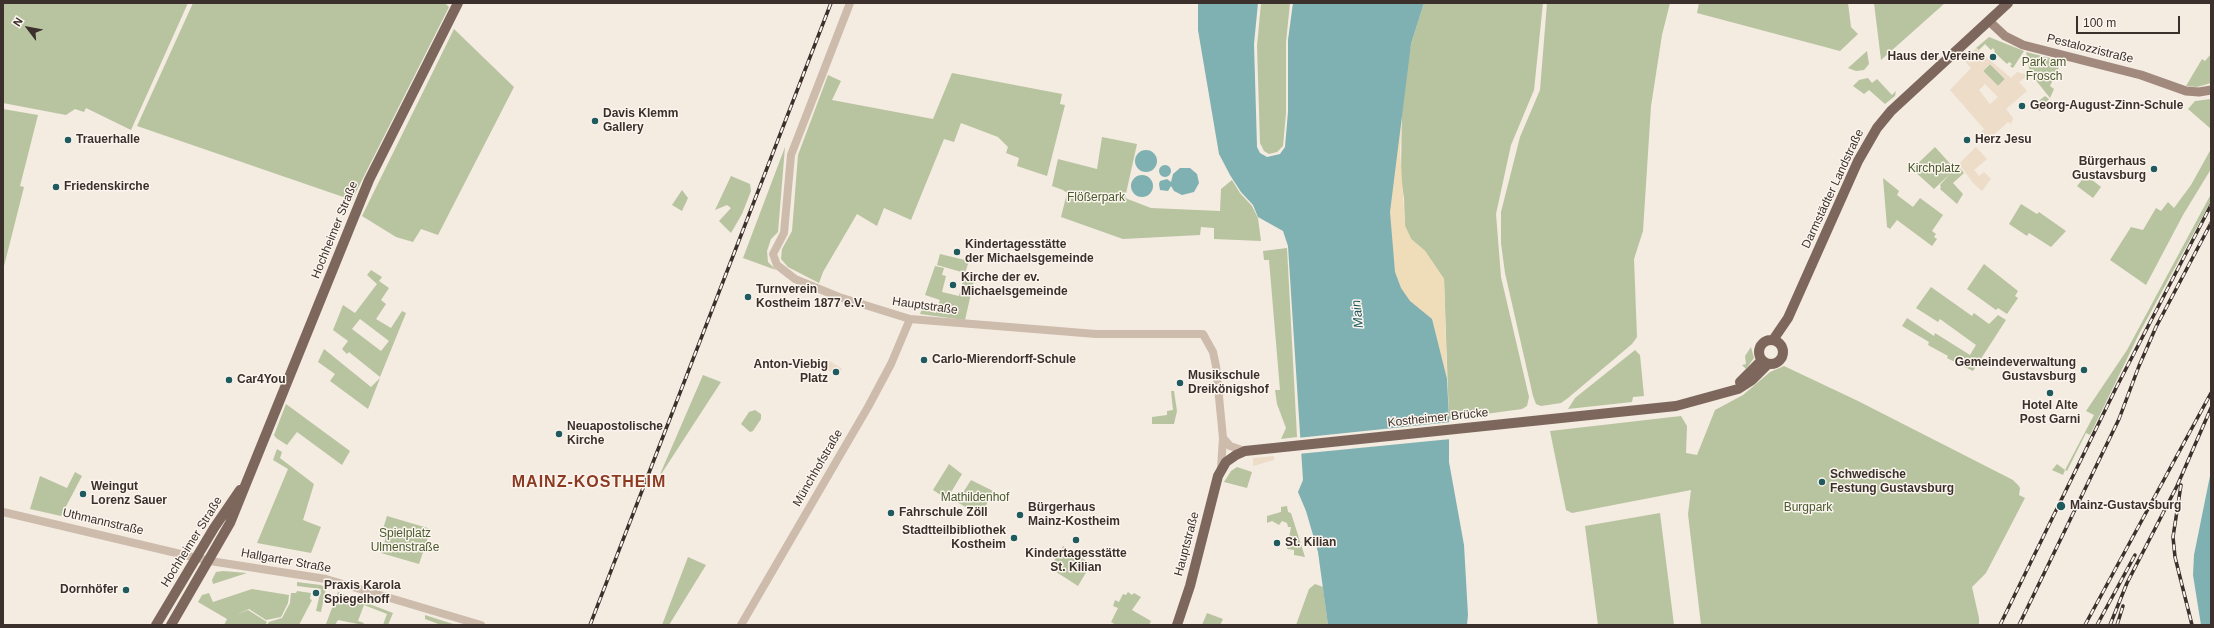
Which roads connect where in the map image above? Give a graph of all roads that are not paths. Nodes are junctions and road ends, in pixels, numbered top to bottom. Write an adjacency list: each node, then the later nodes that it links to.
1 (458, 3): 13 (main road, Hochheimer Straße)
2 (850, 3): 6 (street, Hauptstraße)
3 (2008, 3): 4 (main road, Darmstädter Landstraße)
4 (1989, 21): 5 (main road, Pestalozzistraße); 7 (main road, Darmstädter Landstraße)
5 (2211, 90)
6 (910, 319): 10 (street, Hauptstraße); 20 (street, Münchhofstraße)
7 (1776, 342): 8 (main road, Darmstädter Landstraße); 8 (main road, Darmstädter Landstraße)
8 (1765, 362): 9 (main road, Darmstädter Landstraße)
9 (1605, 414): 11 (main road, Kostheimer Brücke)
10 (1223, 438): 11 (street); 12 (street, Hauptstraße)
11 (1245, 451): 12 (main road)
12 (1221, 469): 21 (main road, Hauptstraße)
13 (252, 474): 15 (main road, Hochheimer Straße); 16 (main road, Hochheimer Straße)
14 (3, 512): 15 (street, Uthmannstraße)
15 (197, 558): 16 (street, Hallgarter Straße); 17 (main road, Hochheimer Straße)
16 (210, 561): 18 (main road, Hochheimer Straße); 19 (street, Hallgarter Straße)
17 (156, 625)
18 (171, 625)
19 (481, 625)
20 (741, 625)
21 (1177, 625)

